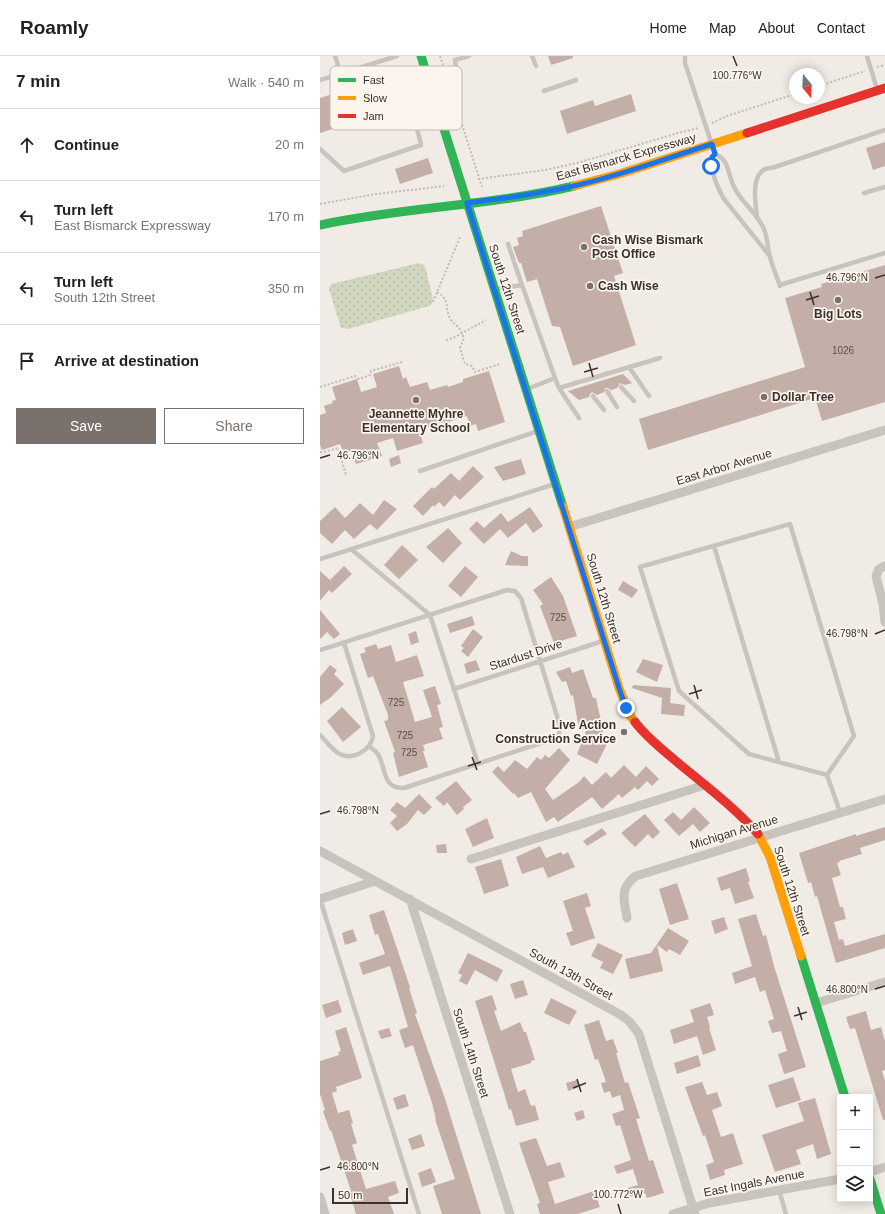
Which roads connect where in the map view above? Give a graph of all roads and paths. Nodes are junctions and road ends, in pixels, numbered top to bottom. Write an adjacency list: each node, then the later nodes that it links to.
1 (335, 56): 12 (lane)
2 (397, 56): 9 (lane)
3 (421, 56): 14 (street, South 12th Street)
4 (440, 56): 15 (path)
5 (468, 56): 10 (lane)
6 (532, 56): 16 (lane)
7 (685, 56): 25 (lane)
8 (867, 56): 17 (lane)
9 (391, 57): 13 (lane)
10 (454, 58)
11 (885, 65): 17 (path)
12 (338, 66)
13 (365, 66)
14 (424, 66)
15 (443, 66)
16 (536, 66)
17 (871, 69): 21 (path); 22 (lane)
18 (330, 77): 19 (lane)
19 (320, 80)
20 (576, 80): 23 (lane)
21 (825, 84)
22 (881, 89): 30 (street, East Bismarck Expressway)
23 (544, 91)
24 (789, 96): 25 (path)
25 (705, 125): 30 (lane); 33 (path)
26 (462, 127): 33 (path)
27 (417, 130): 31 (lane)
28 (444, 130): 38 (street, South 12th Street)
29 (885, 130): 40 (lane)
30 (712, 144): 32 (lane); 38 (street, East Bismarck Expressway)
31 (320, 149)
32 (715, 154): 40 (lane); 45 (lane)
33 (478, 179): 35 (path)
34 (444, 186): 39 (path)
35 (482, 187)
36 (885, 187): 37 (lane)
37 (864, 193)
38 (467, 203): 41 (street, East Bismarck Expressway); 47 (street, South 12th Street)
39 (320, 204)
40 (758, 218): 45 (lane)
41 (320, 225)
42 (460, 237): 48 (path)
43 (508, 244): 46 (lane)
44 (885, 252): 45 (lane)
45 (769, 255)
46 (522, 285): 47 (lane); 60 (lane)
47 (494, 289): 67 (street, South 12th Street)
48 (437, 292): 49 (path); 51 (path)
49 (433, 302)
50 (486, 320): 51 (path)
51 (462, 334): 52 (path); 55 (path)
52 (446, 340)
53 (660, 358): 56 (lane)
54 (402, 362): 64 (path)
55 (500, 364)
56 (629, 367): 57 (lane); 70 (lane)
57 (609, 373): 58 (lane); 59 (lane)
58 (594, 377): 61 (lane); 62 (lane)
59 (613, 377)
60 (555, 378): 66 (lane); 67 (lane)
61 (580, 382): 63 (lane); 66 (lane)
62 (599, 382)
63 (585, 386)
64 (320, 387)
65 (621, 387): 71 (lane)
66 (559, 388): 74 (lane)
67 (526, 390): 76 (street, South 12th Street)
68 (607, 391): 72 (lane)
69 (593, 396): 73 (lane)
70 (649, 396)
71 (634, 401)
72 (617, 407)
73 (604, 410)
74 (579, 418)
75 (885, 430): 81 (street, East Arbor Avenue)
76 (539, 431): 78 (lane); 80 (street, South 12th Street)
77 (320, 452): 79 (path)
78 (420, 470)
79 (346, 475)
80 (555, 483): 81 (street, South 12th Street); 83 (lane)
81 (569, 527): 88 (street, South 12th Street)
82 (714, 546): 95 (lane); 95 (lane); 97 (lane)
83 (351, 549): 84 (lane); 86 (lane)
84 (320, 559)
85 (885, 566): 87 (street)
86 (430, 615): 89 (lane); 91 (lane); 92 (lane)
87 (885, 622)
88 (604, 640): 91 (lane, Stardust Drive); 98 (street, South 12th Street)
89 (344, 643): 90 (lane); 94 (lane)
90 (320, 650)
91 (540, 661): 92 (lane, Stardust Drive); 96 (lane)
92 (454, 689): 96 (lane)
93 (320, 735): 94 (lane)
94 (370, 746): 96 (lane)
95 (779, 762): 97 (lane)
96 (478, 764)
97 (827, 775): 100 (lane)
98 (705, 785): 101 (street, South 12th Street); 103 (street)
99 (885, 799): 100 (street, Michigan Avenue)
100 (840, 812): 101 (street, Michigan Avenue)
101 (760, 837): 107 (street, Michigan Avenue); 109 (street, South 12th Street)
102 (320, 851): 104 (street, South 13th Street)
103 (471, 859)
104 (374, 881): 105 (street); 106 (street, South 13th Street)
105 (320, 899): 119 (lane)
106 (410, 899): 117 (street, South 13th Street); 120 (street, South 14th Street)
107 (627, 918)
108 (885, 982): 109 (street)
109 (816, 1003): 110 (street, South 12th Street)
110 (844, 1094)
111 (885, 1167): 112 (street)
112 (873, 1171)
113 (837, 1180): 115 (street, East Ingals Avenue)
114 (873, 1189): 123 (street)
115 (779, 1190): 117 (street, East Ingals Avenue); 122 (lane)
116 (320, 1197): 118 (street)
117 (694, 1211): 121 (street, East Ingals Avenue)
118 (325, 1214)
119 (419, 1214)
120 (510, 1214)
121 (674, 1214)
122 (786, 1214)
123 (881, 1214)

